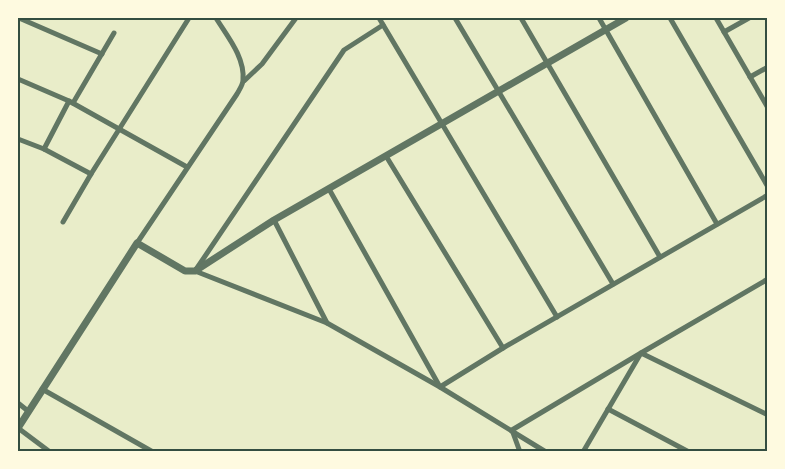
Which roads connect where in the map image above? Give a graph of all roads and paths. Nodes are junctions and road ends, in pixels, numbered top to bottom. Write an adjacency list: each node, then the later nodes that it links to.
1 (19, 18): 17 (street)
2 (189, 18): 27 (street)
3 (216, 18): 22 (street)
4 (296, 18): 22 (street)
5 (379, 18): 13 (street)
6 (455, 18): 23 (street)
7 (521, 18): 18 (street)
8 (599, 18): 14 (street)
9 (626, 18): 14 (street)
10 (670, 18): 33 (street)
11 (716, 18): 15 (street)
12 (749, 18): 15 (street)
13 (383, 25): 26 (street); 41 (street)
14 (606, 29): 18 (street); 38 (street)
15 (724, 32): 20 (street)
16 (114, 33): 17 (street)
17 (102, 54): 24 (street)
18 (548, 63): 23 (street); 40 (street)
19 (768, 67): 20 (street)
20 (750, 77): 25 (street)
21 (18, 79): 24 (street)
22 (244, 81): 31 (street)
23 (498, 91): 26 (street); 43 (street)
24 (71, 102): 27 (street); 29 (street)
25 (768, 108)
26 (442, 123): 30 (street); 44 (street)
27 (119, 130): 31 (street); 32 (street)
28 (18, 138): 29 (street)
29 (44, 149): 32 (street)
30 (386, 156): 34 (street); 46 (street)
31 (187, 167): 39 (street)
32 (91, 174): 37 (street)
33 (768, 187)
34 (329, 189): 36 (street); 48 (street)
35 (768, 195): 38 (street)
36 (274, 220): 41 (street); 45 (street)
37 (63, 222)
38 (717, 224): 40 (street)
39 (137, 243): 41 (street); 49 (street)
40 (660, 257): 43 (street)
41 (195, 271): 45 (street)
42 (768, 279): 47 (street)
43 (613, 284): 44 (street)
44 (557, 317): 46 (street)
45 (327, 323): 48 (street)
46 (503, 348): 48 (street)
47 (641, 353): 51 (street); 53 (street); 55 (street)
48 (440, 388): 55 (street)
49 (42, 389): 52 (street); 57 (street)
50 (18, 403): 52 (street)
51 (608, 409): 60 (street); 61 (street)
52 (28, 411): 54 (street)
53 (768, 416)
54 (18, 428): 56 (street)
55 (512, 430): 58 (street); 59 (street)
56 (50, 452)
57 (153, 452)
58 (520, 452)
59 (546, 452)
60 (583, 452)
61 (689, 452)

